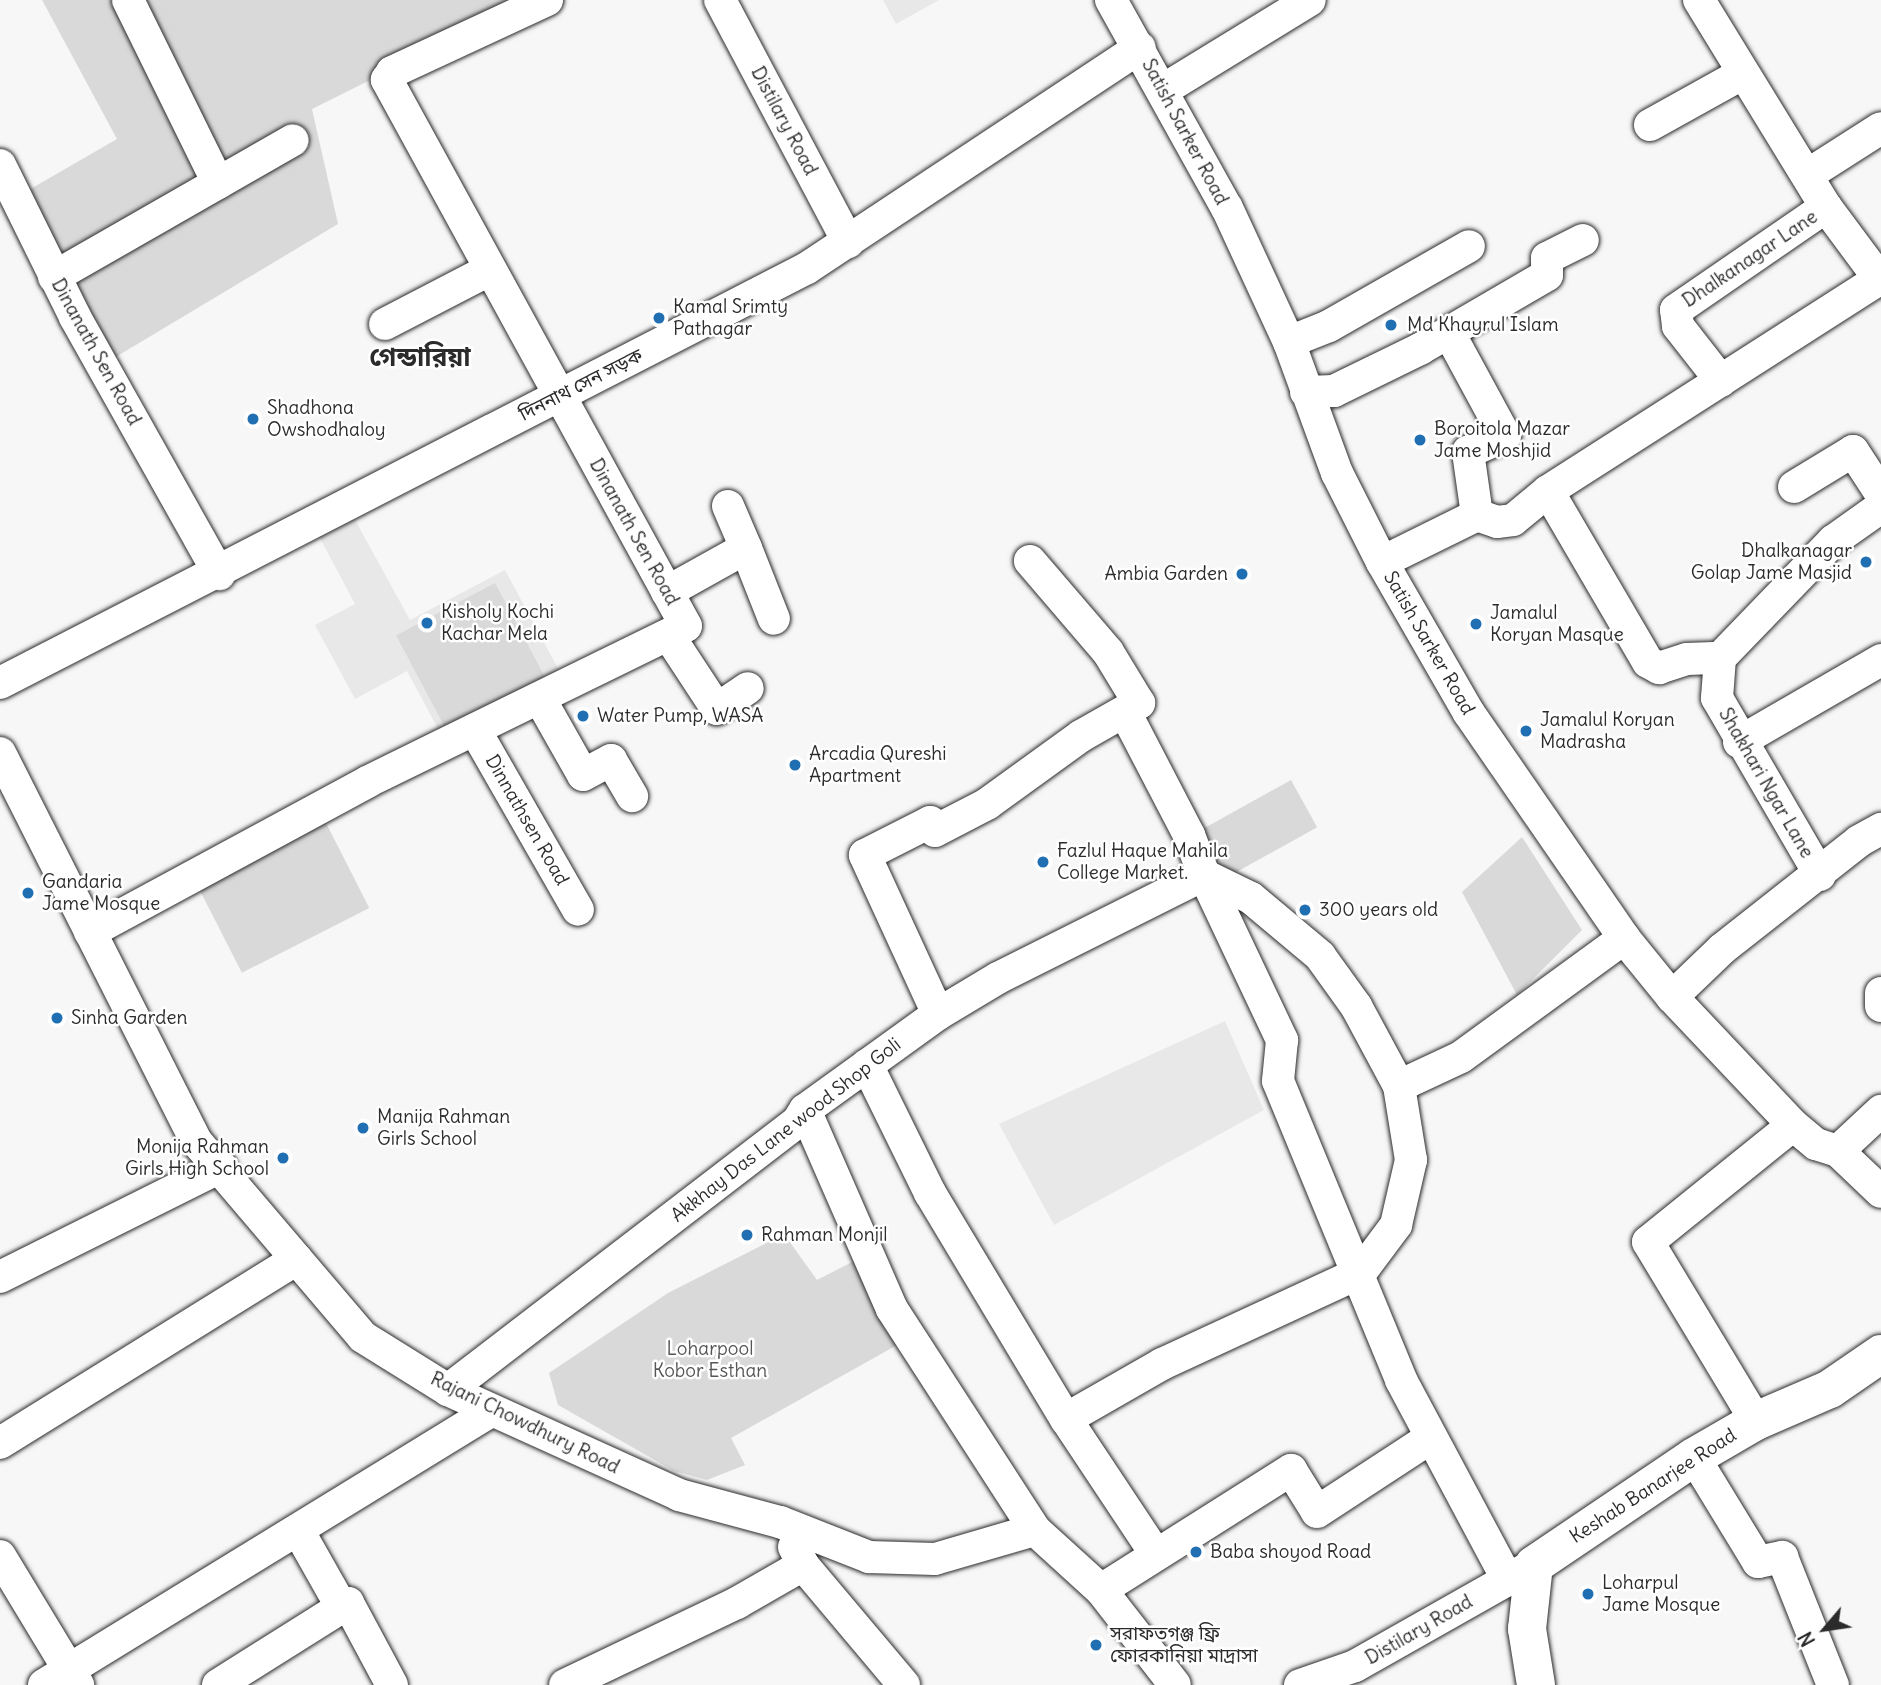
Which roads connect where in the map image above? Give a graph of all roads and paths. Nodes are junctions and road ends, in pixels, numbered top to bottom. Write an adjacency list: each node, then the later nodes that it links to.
1 (128, 0): 15 (street)
2 (547, 0): 20 (street, Dinanath Sen Road)
3 (720, 0): 18 (street, Distilary Road)
4 (1111, 0): 7 (street, Satish Sarker Road)
5 (1310, 0): 9 (street)
6 (1699, 0): 8 (street, Dhalkanagar Lane)
7 (1140, 48): 9 (street, Satish Sarker Road); 18 (street, দিননাথ সেন সড়ক)
8 (1742, 74): 10 (street); 13 (street, Dhalkanagar Lane)
9 (1163, 90): 25 (street, Satish Sarker Road)
10 (1650, 125)
11 (1881, 128): 13 (street)
12 (293, 139): 15 (street)
13 (1802, 164): 16 (street, Dhalkanagar Lane)
14 (0, 165): 21 (street, Dinanath Sen Road)
15 (218, 183): 21 (street)
16 (1826, 207): 22 (street, Dhalkanagar Lane); 26 (street, Dhalkanagar Lane)
17 (1583, 240): 24 (street)
18 (848, 242): 28 (street, দিননাথ সেন সড়ক)
19 (1469, 246): 25 (street)
20 (489, 270): 23 (street); 28 (street, Dinanath Sen Road)
21 (54, 276): 38 (street, Dinanath Sen Road)
22 (1880, 280): 26 (street)
23 (385, 324)
24 (1449, 333): 27 (street); 34 (street)
25 (1289, 342): 27 (street, Satish Sarker Road)
26 (1721, 381): 30 (street)
27 (1306, 392): 37 (street, Satish Sarker Road)
28 (558, 397): 38 (street, দিননাথ সেন সড়ক); 39 (street, Dinanath Sen Road)
29 (1794, 487): 31 (street)
30 (1548, 491): 34 (street); 42 (street)
31 (1881, 494)
32 (728, 506): 35 (street)
33 (1881, 507): 42 (street)
34 (1477, 515): 37 (street)
35 (746, 548): 39 (street); 40 (street)
36 (1030, 561): 47 (street)
37 (1382, 562): 57 (street, Satish Sarker Road)
38 (219, 573): 44 (street, দিননাথ সেন সড়ক)
39 (667, 592): 41 (street, Dinanath Sen Road)
40 (774, 620)
41 (669, 636): 45 (street); 46 (street, Dinanath Sen Road)
42 (1720, 659): 49 (street, Shakhari Ngar Lane)
43 (1881, 660): 49 (street)
44 (0, 683)
45 (748, 688)
46 (540, 699): 48 (street, Dinanath Sen Road); 51 (street)
47 (1125, 712): 54 (street); 61 (street)
48 (475, 730): 55 (street, Dinnathsen Road); 56 (street, Dinanath Sen Road)
49 (1739, 741): 53 (street, Shakhari Ngar Lane)
50 (0, 753): 56 (street, Rajani Chowdhury Road)
51 (632, 796)
52 (1881, 829): 53 (street)
53 (1820, 875): 59 (street)
54 (1204, 876): 61 (street, Akkhay Das Lane wood Shop Goli); 63 (street); 71 (street)
55 (578, 910)
56 (90, 932): 68 (street, Rajani Chowdhury Road)
57 (1624, 938): 59 (street, Satish Sarker Road); 63 (street)
58 (1881, 993): 60 (street)
59 (1672, 997): 66 (street, Satish Sarker Road)
60 (1881, 1006)
61 (938, 1014): 62 (street, Akkhay Das Lane wood Shop Goli)
62 (867, 1065): 64 (street, Akkhay Das Lane wood Shop Goli); 76 (street)
63 (1399, 1086): 71 (street)
64 (805, 1110): 74 (street, Akkhay Das Lane wood Shop Goli); 83 (street)
65 (1881, 1111): 67 (street)
66 (1793, 1125): 67 (street, Satish Sarker Road); 77 (street)
67 (1838, 1151): 69 (street, Satish Sarker Road)
68 (220, 1167): 70 (street, Rajani Chowdhury Road); 72 (street)
69 (1881, 1192)
70 (297, 1259): 74 (street, Rajani Chowdhury Road); 79 (street)
71 (1361, 1272): 76 (street); 78 (street)
72 (0, 1277)
73 (1881, 1354): 77 (main road, Keshab Banarjee Road)
74 (448, 1390): 75 (street, Rajani Chowdhury Road)
75 (491, 1411): 81 (street, Rajani Chowdhury Road); 82 (street)
76 (1066, 1419): 84 (street)
77 (1756, 1421): 80 (main road, Keshab Banarjee Road)
78 (1430, 1438): 84 (street); 87 (street)
79 (0, 1443)
80 (1694, 1457): 87 (main road, Keshab Banarjee Road); 98 (street)
81 (780, 1522): 83 (street, Rajani Chowdhury Road); 86 (street)
82 (298, 1530): 89 (street); 90 (street)
83 (1035, 1530): 88 (street)
84 (1156, 1553): 88 (street)
85 (0, 1556): 90 (street)
86 (803, 1565): 93 (street); 94 (street)
87 (1521, 1572): 96 (street, Distilary Road); 97 (main road)
88 (1101, 1590): 95 (street)
89 (341, 1606): 91 (street); 92 (street)
90 (64, 1680)
91 (218, 1685)
92 (392, 1685)
93 (565, 1685)
94 (904, 1685)
95 (1175, 1685)
96 (1300, 1685)
97 (1536, 1685)
98 (1833, 1685)

